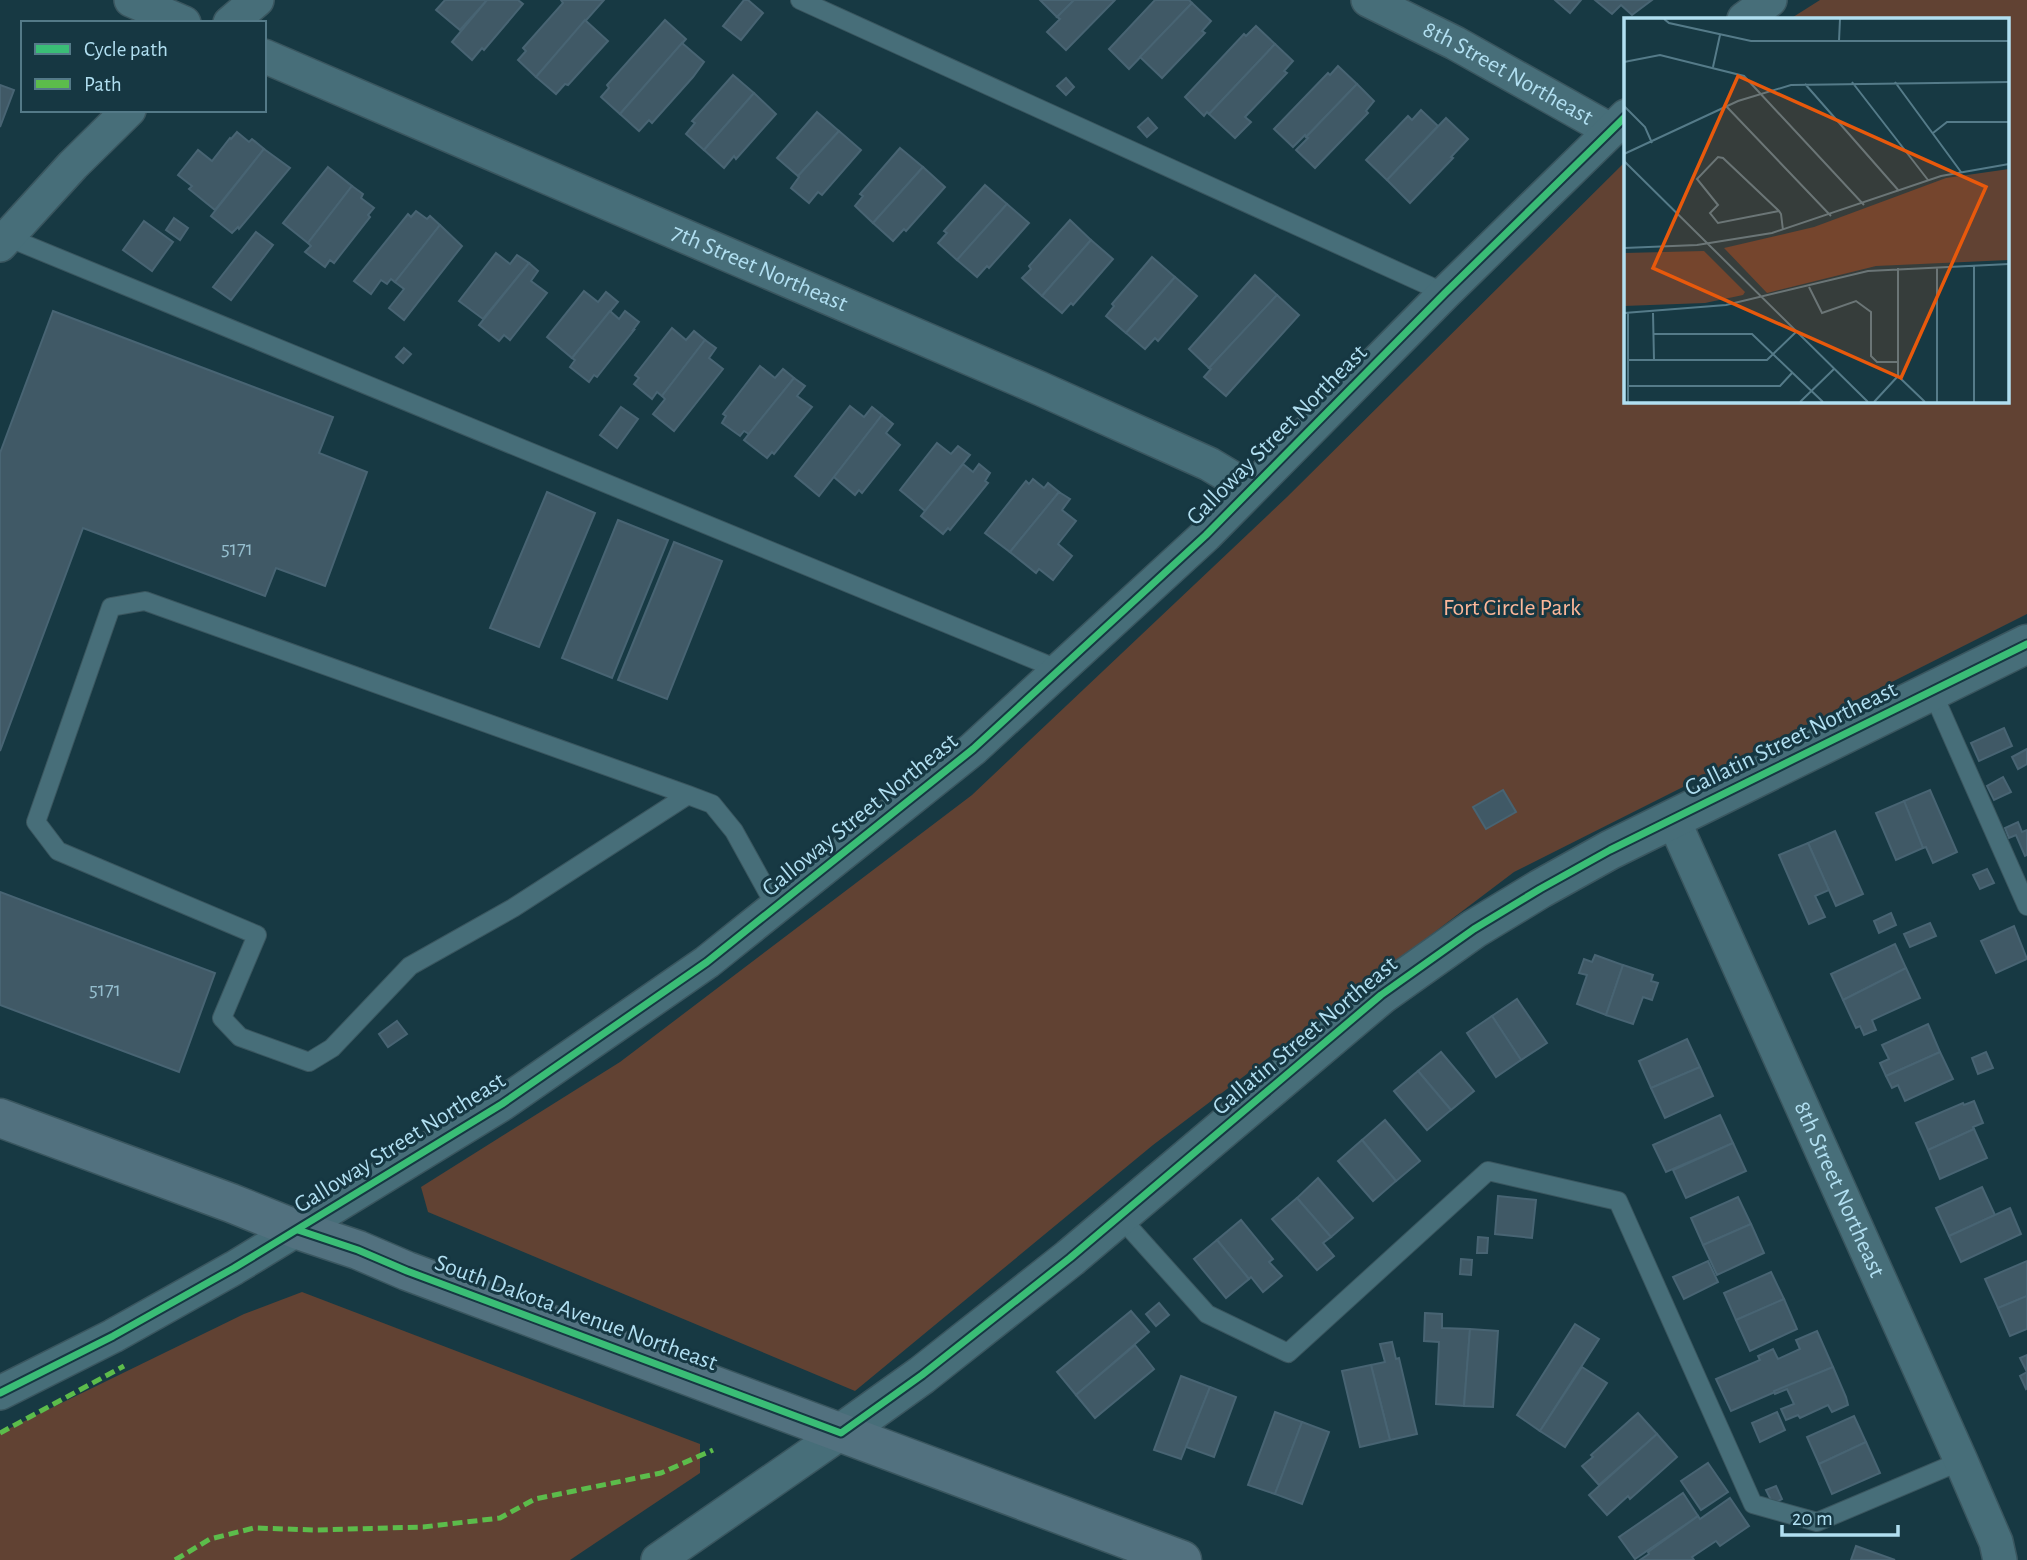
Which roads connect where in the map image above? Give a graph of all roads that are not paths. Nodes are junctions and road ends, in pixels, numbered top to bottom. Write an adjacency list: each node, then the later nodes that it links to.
1 (131, 0): 7 (street)
2 (257, 0): 8 (street)
3 (800, 0): 13 (lane)
4 (1368, 0): 11 (street, 8th Street Northeast)
5 (1770, 0): 6 (street)
6 (1745, 18)
7 (179, 21)
8 (232, 21)
9 (266, 57): 14 (street, 7th Street Northeast)
10 (127, 112): 12 (street)
11 (1618, 123): 13 (street, Galloway Street Northeast)
12 (3, 241): 16 (lane)
13 (1445, 293): 14 (street, Galloway Street Northeast)
14 (1247, 493): 16 (street, Galloway Street Northeast)
15 (2027, 644): 17 (street, Gallatin Street Northeast)
16 (1060, 670): 20 (street, Galloway Street Northeast)
17 (1932, 691): 19 (street, Gallatin Street Northeast); 21 (lane)
18 (688, 795): 18 (lane); 20 (lane)
19 (1673, 819): 23 (street, Gallatin Street Northeast); 27 (street, 8th Street Northeast)
20 (776, 906): 24 (street, Galloway Street Northeast)
21 (2027, 906)
22 (0, 1118): 24 (main road, South Dakota Avenue Northeast)
23 (1120, 1217): 26 (street, Gallatin Street Northeast); 27 (lane)
24 (298, 1230): 25 (street, Galloway Street Northeast); 26 (main road, South Dakota Avenue Northeast)
25 (0, 1393)
26 (841, 1433): 29 (main road, South Dakota Avenue Northeast); 30 (street, Gallatin Street Northeast)
27 (1961, 1461): 28 (street, 8th Street Northeast)
28 (2004, 1558)
29 (1178, 1559)
30 (658, 1560)

